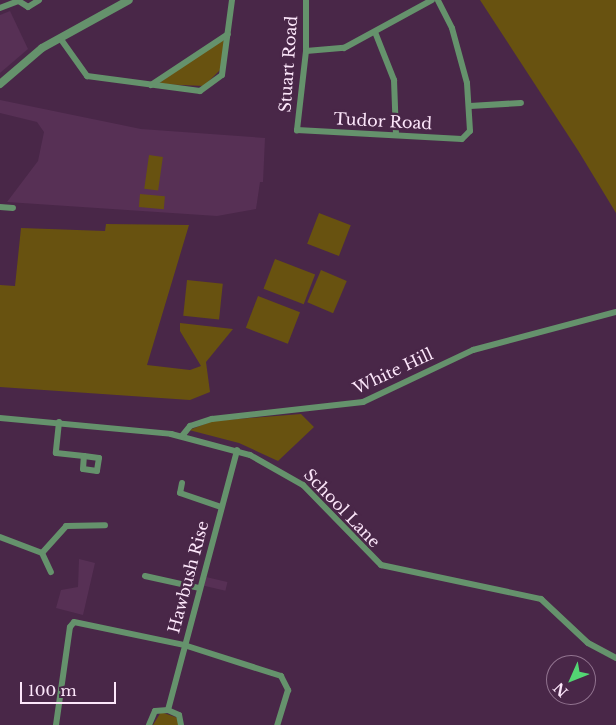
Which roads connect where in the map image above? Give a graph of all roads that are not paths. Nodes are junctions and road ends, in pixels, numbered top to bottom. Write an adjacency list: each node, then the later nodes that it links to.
1 (18, 0): 2 (street); 8 (street)
2 (39, 0)
3 (130, 0): 11 (street)
4 (232, 0): 10 (street)
5 (306, 0): 12 (street, Stuart Road)
6 (432, 0): 9 (street)
7 (438, 0): 16 (street)
8 (0, 8)
9 (375, 32): 12 (street); 18 (street)
10 (228, 34): 14 (street); 14 (street)
11 (60, 38): 13 (street); 14 (street)
12 (306, 51): 17 (street, Stuart Road)
13 (0, 84)
14 (151, 85)
15 (521, 103): 16 (street)
16 (470, 106): 18 (street, Tudor Road)
17 (297, 130): 18 (street, Tudor Road)
18 (396, 134)
19 (0, 207): 20 (street)
20 (14, 208)
21 (616, 312): 24 (street, White Hill)
22 (0, 418): 23 (street, School Lane)
23 (59, 422): 24 (street, School Lane); 26 (street)
24 (182, 436): 25 (street, School Lane)
25 (237, 450): 28 (street, Hawbush Rise); 36 (street, School Lane)
26 (84, 456)
27 (182, 483): 28 (street)
28 (221, 507): 34 (street, Hawbush Rise)
29 (105, 525): 31 (street)
30 (0, 537): 31 (street)
31 (42, 553): 32 (street)
32 (51, 572)
33 (145, 576): 34 (street)
34 (199, 588): 35 (street, Hawbush Rise)
35 (184, 645): 37 (street, Hawbush Rise); 38 (street); 41 (street)
36 (616, 658)
37 (168, 710): 39 (street); 40 (street)
38 (56, 725)
39 (149, 725)
40 (181, 725)
41 (277, 725)

